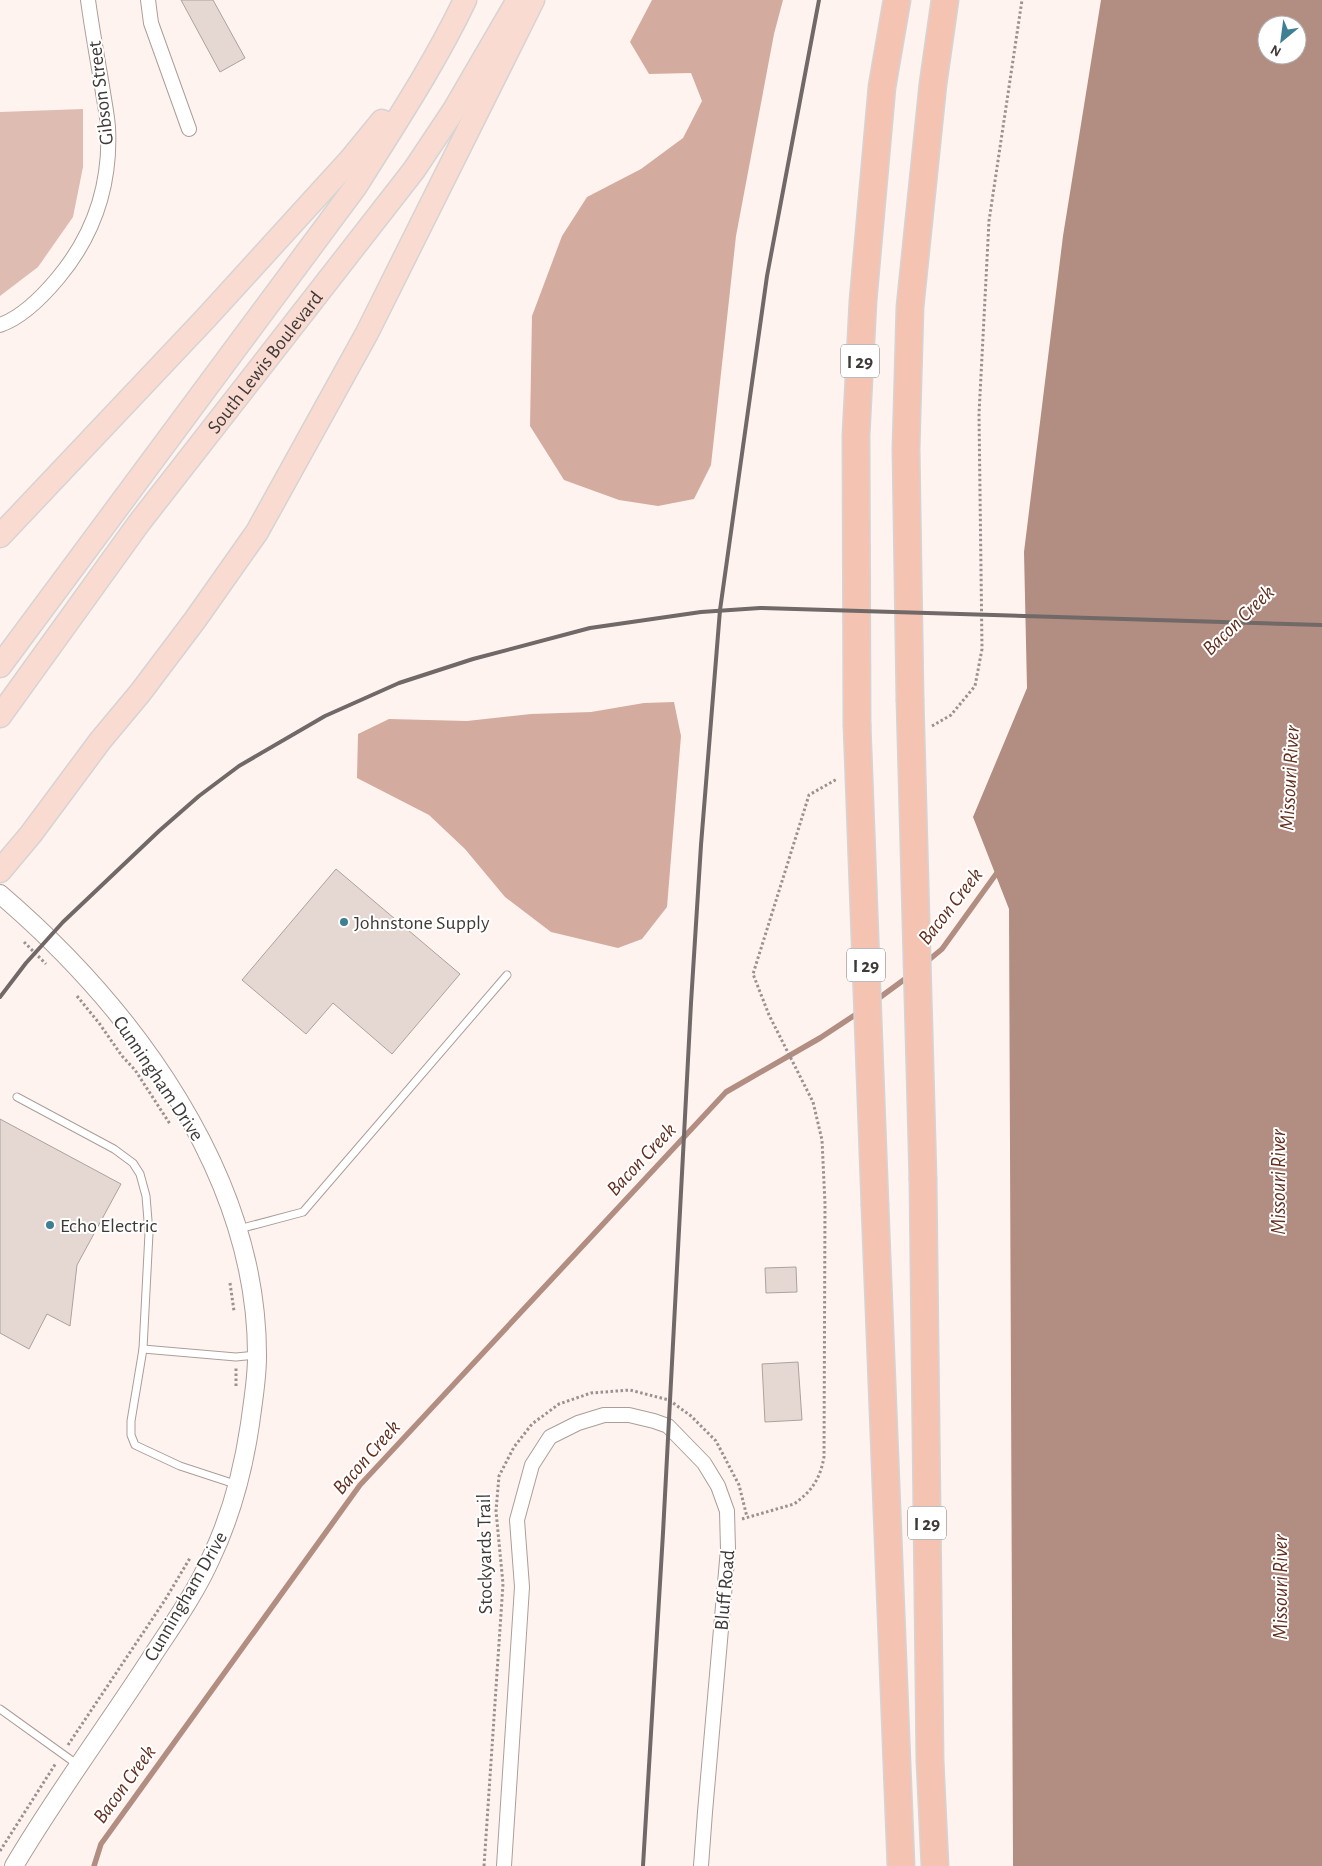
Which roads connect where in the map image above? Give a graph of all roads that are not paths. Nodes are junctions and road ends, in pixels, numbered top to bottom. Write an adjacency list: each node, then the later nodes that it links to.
1 (88, 0): 10 (street, Gibson Street)
2 (148, 0): 9 (street)
3 (465, 0): 8 (main road, South Lewis Boulevard)
4 (518, 0): 13 (main road, South Lewis Boulevard)
5 (533, 0): 14 (main road)
6 (897, 0): 27 (highway, I 29, bridge)
7 (945, 0): 28 (highway, I 29, bridge)
8 (434, 59): 11 (main road); 12 (main road, South Lewis Boulevard)
9 (189, 130)
10 (0, 325)
11 (0, 536)
12 (0, 666)
13 (0, 716)
14 (0, 871)
15 (0, 894): 18 (street, Cunningham Drive)
16 (506, 975): 18 (lane)
17 (17, 1097): 19 (lane)
18 (238, 1229): 20 (street, Cunningham Drive)
19 (143, 1349): 20 (lane); 21 (lane)
20 (257, 1355): 21 (street, Cunningham Drive)
21 (238, 1485): 23 (street, Cunningham Drive)
22 (0, 1709): 23 (lane)
23 (78, 1765): 24 (street, Cunningham Drive)
24 (14, 1866)
25 (504, 1866): 26 (street, Bluff Road)
26 (701, 1866)
27 (901, 1866)
28 (935, 1866)

